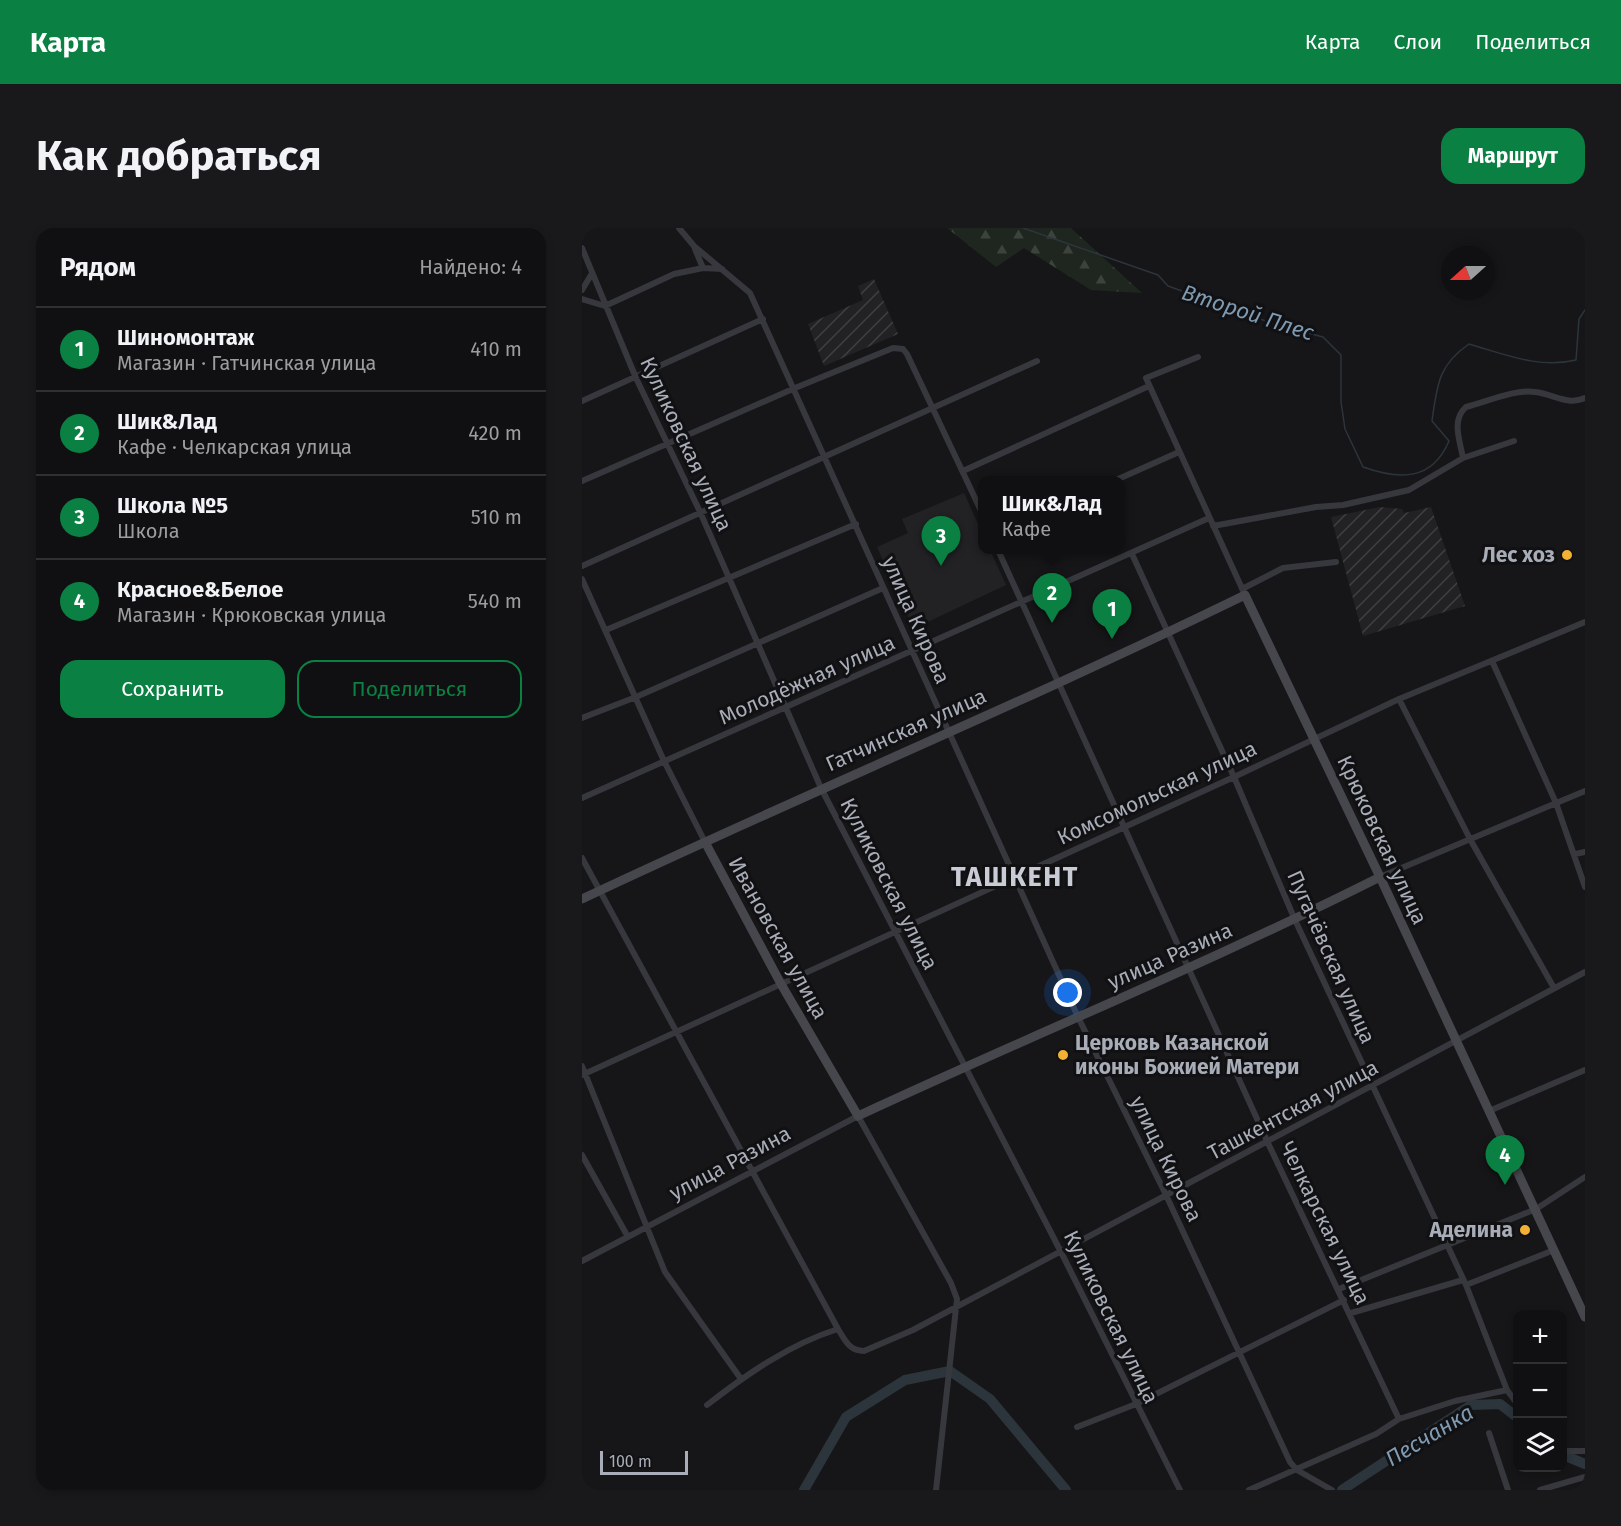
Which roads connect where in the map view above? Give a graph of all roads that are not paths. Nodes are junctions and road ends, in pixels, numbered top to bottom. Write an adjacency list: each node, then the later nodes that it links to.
1 (679, 228): 2 (street, улица Кирова)
2 (694, 246): 4 (street); 5 (street, улица Кирова)
3 (582, 248): 6 (street, Куликовская улица)
4 (703, 268): 5 (street); 9 (street)
5 (722, 269): 10 (street, улица Кирова)
6 (591, 275): 7 (street); 9 (street, Куликовская улица)
7 (582, 290)
8 (582, 299): 9 (street)
9 (605, 306): 13 (street, Куликовская улица)
10 (763, 319): 13 (street); 15 (street, улица Кирова)
11 (1198, 357): 14 (street, Крюковская улица)
12 (1037, 362): 18 (street)
13 (636, 378): 17 (street); 20 (street, Куликовская улица)
14 (1149, 386): 21 (street, Крюковская улица); 24 (street)
15 (795, 388): 18 (street); 20 (street); 22 (street, улица Кирова)
16 (1585, 398): 23 (street)
17 (582, 400)
18 (932, 409): 22 (street); 24 (street)
19 (1514, 441): 23 (street)
20 (668, 445): 26 (street); 28 (street, Куликовская улица)
21 (1179, 452): 25 (street); 29 (street, Крюковская улица)
22 (825, 456): 28 (street); 30 (street, улица Кирова)
23 (1463, 458): 31 (street)
24 (963, 471): 27 (street)
25 (1125, 476)
26 (582, 481)
27 (978, 504)
28 (701, 514): 35 (street); 37 (street, Куликовская улица)
29 (1209, 518): 31 (street, Крюковская улица); 33 (street, Молодёжная улица)
30 (856, 524): 37 (street); 38 (street, улица Кирова)
31 (1213, 526): 39 (street, Крюковская улица)
32 (1000, 554): 40 (street, Челкарская улица)
33 (1132, 554): 40 (street, Молодёжная улица); 43 (street, Пугачёвская улица)
34 (1336, 562): 39 (street, Гатчинская улица)
35 (582, 566)
36 (582, 579): 42 (street, Ивановская улица)
37 (729, 579): 42 (street); 44 (street, Куликовская улица)
38 (883, 588): 44 (street); 45 (street, улица Кирова)
39 (1243, 592): 43 (street, Гатчинская улица); 53 (street, Крюковская улица)
40 (1021, 602): 45 (street, Молодёжная улица); 47 (street, Челкарская улица)
41 (1585, 622): 46 (street, Комсомольская улица)
42 (606, 630): 48 (street, Ивановская улица)
43 (1167, 633): 47 (street, Гатчинская улица); 55 (street, Пугачёвская улица)
44 (757, 642): 48 (street); 50 (street, Куликовская улица)
45 (911, 652): 50 (street, Молодёжная улица); 52 (street, улица Кирова)
46 (1492, 661): 49 (street, Комсомольская улица); 59 (street)
47 (1058, 682): 52 (street, Гатчинская улица); 60 (street, Челкарская улица)
48 (636, 697): 51 (street); 54 (street, Ивановская улица)
49 (1399, 699): 53 (street, Комсомольская улица); 61 (street)
50 (785, 708): 54 (street, Молодёжная улица); 56 (street, Куликовская улица)
51 (582, 718)
52 (949, 730): 56 (street, Гатчинская улица); 66 (street, улица Кирова)
53 (1314, 738): 55 (street, Комсомольская улица); 67 (street, Крюковская улица)
54 (664, 761): 58 (street, Молодёжная улица); 62 (street, Ивановская улица)
55 (1234, 777): 60 (street, Комсомольская улица); 71 (street, Пугачёвская улица)
56 (821, 788): 62 (street, Гатчинская улица); 72 (street, Куликовская улица)
57 (1585, 791): 59 (street, улица Разина)
58 (582, 798)
59 (1556, 802): 61 (street, улица Разина); 64 (street)
60 (1125, 827): 66 (street, Комсомольская улица); 73 (street, Челкарская улица)
61 (1470, 839): 67 (street, улица Разина); 76 (street)
62 (705, 843): 69 (street, Гатчинская улица); 75 (street, Ивановская улица)
63 (1585, 852): 64 (street)
64 (1575, 854): 68 (street)
65 (582, 858): 69 (street, Ташкентская улица)
66 (1015, 877): 72 (street, Комсомольская улица); 77 (street, улица Кирова)
67 (1380, 877): 71 (street, улица Разина); 79 (street, Крюковская улица)
68 (1585, 887)
69 (599, 891): 70 (street, Гатчинская улица); 78 (street, Ташкентская улица)
70 (582, 899)
71 (1295, 920): 73 (street, улица Разина); 84 (street, Пугачёвская улица)
72 (895, 932): 75 (street, Комсомольская улица); 81 (street, Куликовская улица)
73 (1189, 967): 77 (street, улица Разина); 87 (street, Челкарская улица)
74 (1585, 972): 76 (street, Ташкентская улица)
75 (781, 984): 78 (street, Комсомольская улица); 86 (street, Ивановская улица)
76 (1554, 988): 79 (street, Ташкентская улица)
77 (1078, 1017): 81 (street, улица Разина); 91 (street, улица Кирова)
78 (677, 1032): 83 (street, Комсомольская улица); 89 (street, Ташкентская улица)
79 (1456, 1040): 84 (street, Ташкентская улица); 85 (street, Крюковская улица)
80 (582, 1066): 83 (street)
81 (965, 1066): 86 (street, улица Разина); 97 (street, Куликовская улица)
82 (1585, 1070): 85 (street)
83 (583, 1074): 93 (street)
84 (1373, 1087): 87 (street, Ташкентская улица); 95 (street, Пугачёвская улица)
85 (1490, 1111): 92 (street, Крюковская улица)
86 (858, 1116): 89 (street, улица Разина); 102 (street, Ивановская улица)
87 (1268, 1143): 91 (street, Ташкентская улица); 100 (street, Челкарская улица)
88 (582, 1155): 94 (street)
89 (753, 1172): 93 (street, улица Разина); 105 (street, Ташкентская улица)
90 (1585, 1177): 92 (street)
91 (1166, 1195): 97 (street, Ташкентская улица); 106 (street, улица Кирова)
92 (1536, 1209): 95 (street); 96 (street, Крюковская улица)
93 (646, 1228): 94 (street, улица Разина); 107 (street)
94 (628, 1237): 98 (street, улица Разина)
95 (1447, 1244): 99 (street, Пугачёвская улица); 100 (street)
96 (1554, 1250): 99 (street); 104 (street, Крюковская улица)
97 (1061, 1252): 102 (street, Ташкентская улица); 110 (street, Куликовская улица)
98 (582, 1261)
99 (1465, 1283): 103 (street); 108 (street, Пугачёвская улица)
100 (1339, 1289): 101 (street, Челкарская улица)
101 (1344, 1300): 103 (street, Челкарская улица); 106 (street)
102 (957, 1305): 105 (street, Ташкентская улица); 119 (street)
103 (1351, 1313): 112 (street, Челкарская улица)
104 (1585, 1317)
105 (838, 1329): 107 (street)
106 (1240, 1354): 110 (street); 117 (street, улица Кирова)
107 (741, 1379): 111 (street)
108 (1507, 1390): 109 (street, Пугачёвская улица); 112 (street)
109 (1513, 1398)
110 (1136, 1404): 113 (street); 120 (street, Куликовская улица)
111 (707, 1405)
112 (1399, 1419): 117 (street)
113 (1077, 1427)
114 (1489, 1433): 123 (street)
115 (1567, 1451): 116 (street)
116 (1585, 1451)
117 (1297, 1470): 121 (street); 122 (street)
118 (1585, 1477): 124 (street)
119 (936, 1490)
120 (1180, 1490)
121 (1249, 1490)
122 (1332, 1490)
123 (1508, 1490)
124 (1540, 1490)

